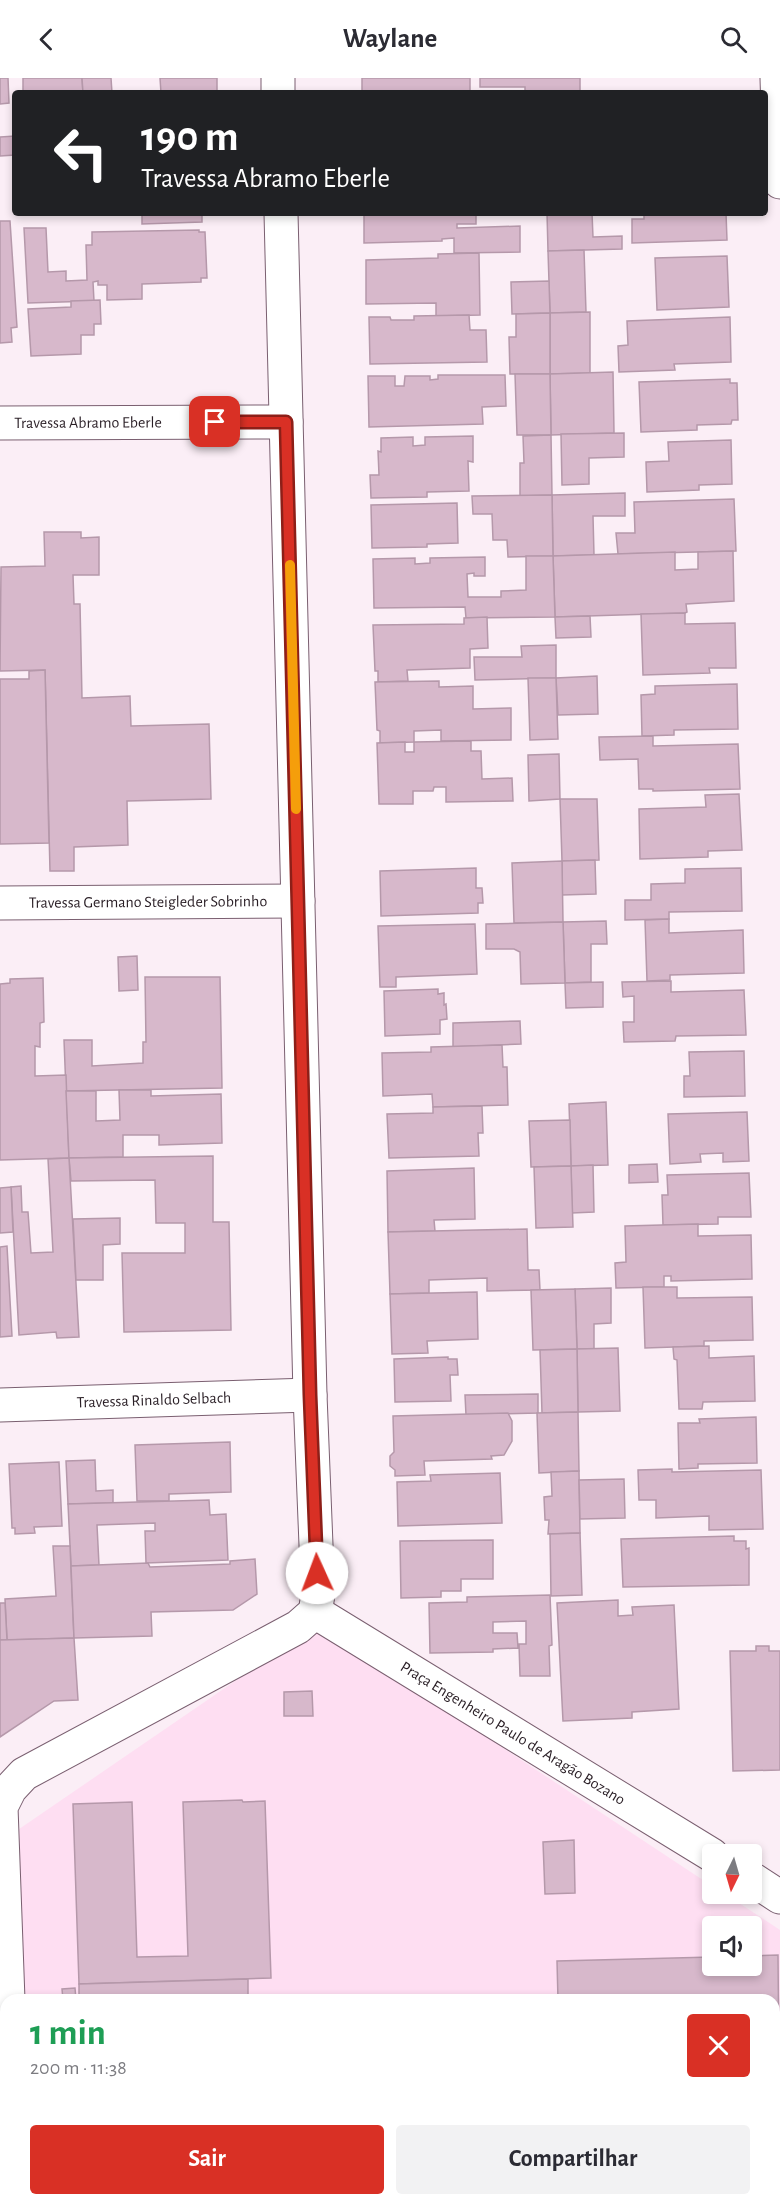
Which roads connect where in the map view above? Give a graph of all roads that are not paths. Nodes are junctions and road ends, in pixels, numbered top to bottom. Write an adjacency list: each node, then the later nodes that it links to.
1 (777, 78): 2 (street)
2 (780, 182)
3 (281, 216): 4 (street)
4 (286, 422): 5 (street, Travessa Abramo Eberle); 6 (street)
5 (0, 423)
6 (298, 901): 7 (street, Travessa Germano Steigleder Sobrinho); 8 (street)
7 (0, 903)
8 (310, 1395): 9 (street, Travessa Rinaldo Selbach); 10 (street)
9 (0, 1405)
10 (315, 1612): 11 (street, Praça Engenheiro Paulo de Aragão Bozano); 14 (street)
11 (702, 1849)
12 (762, 1885): 13 (street)
13 (780, 1897)
14 (8, 1994)

